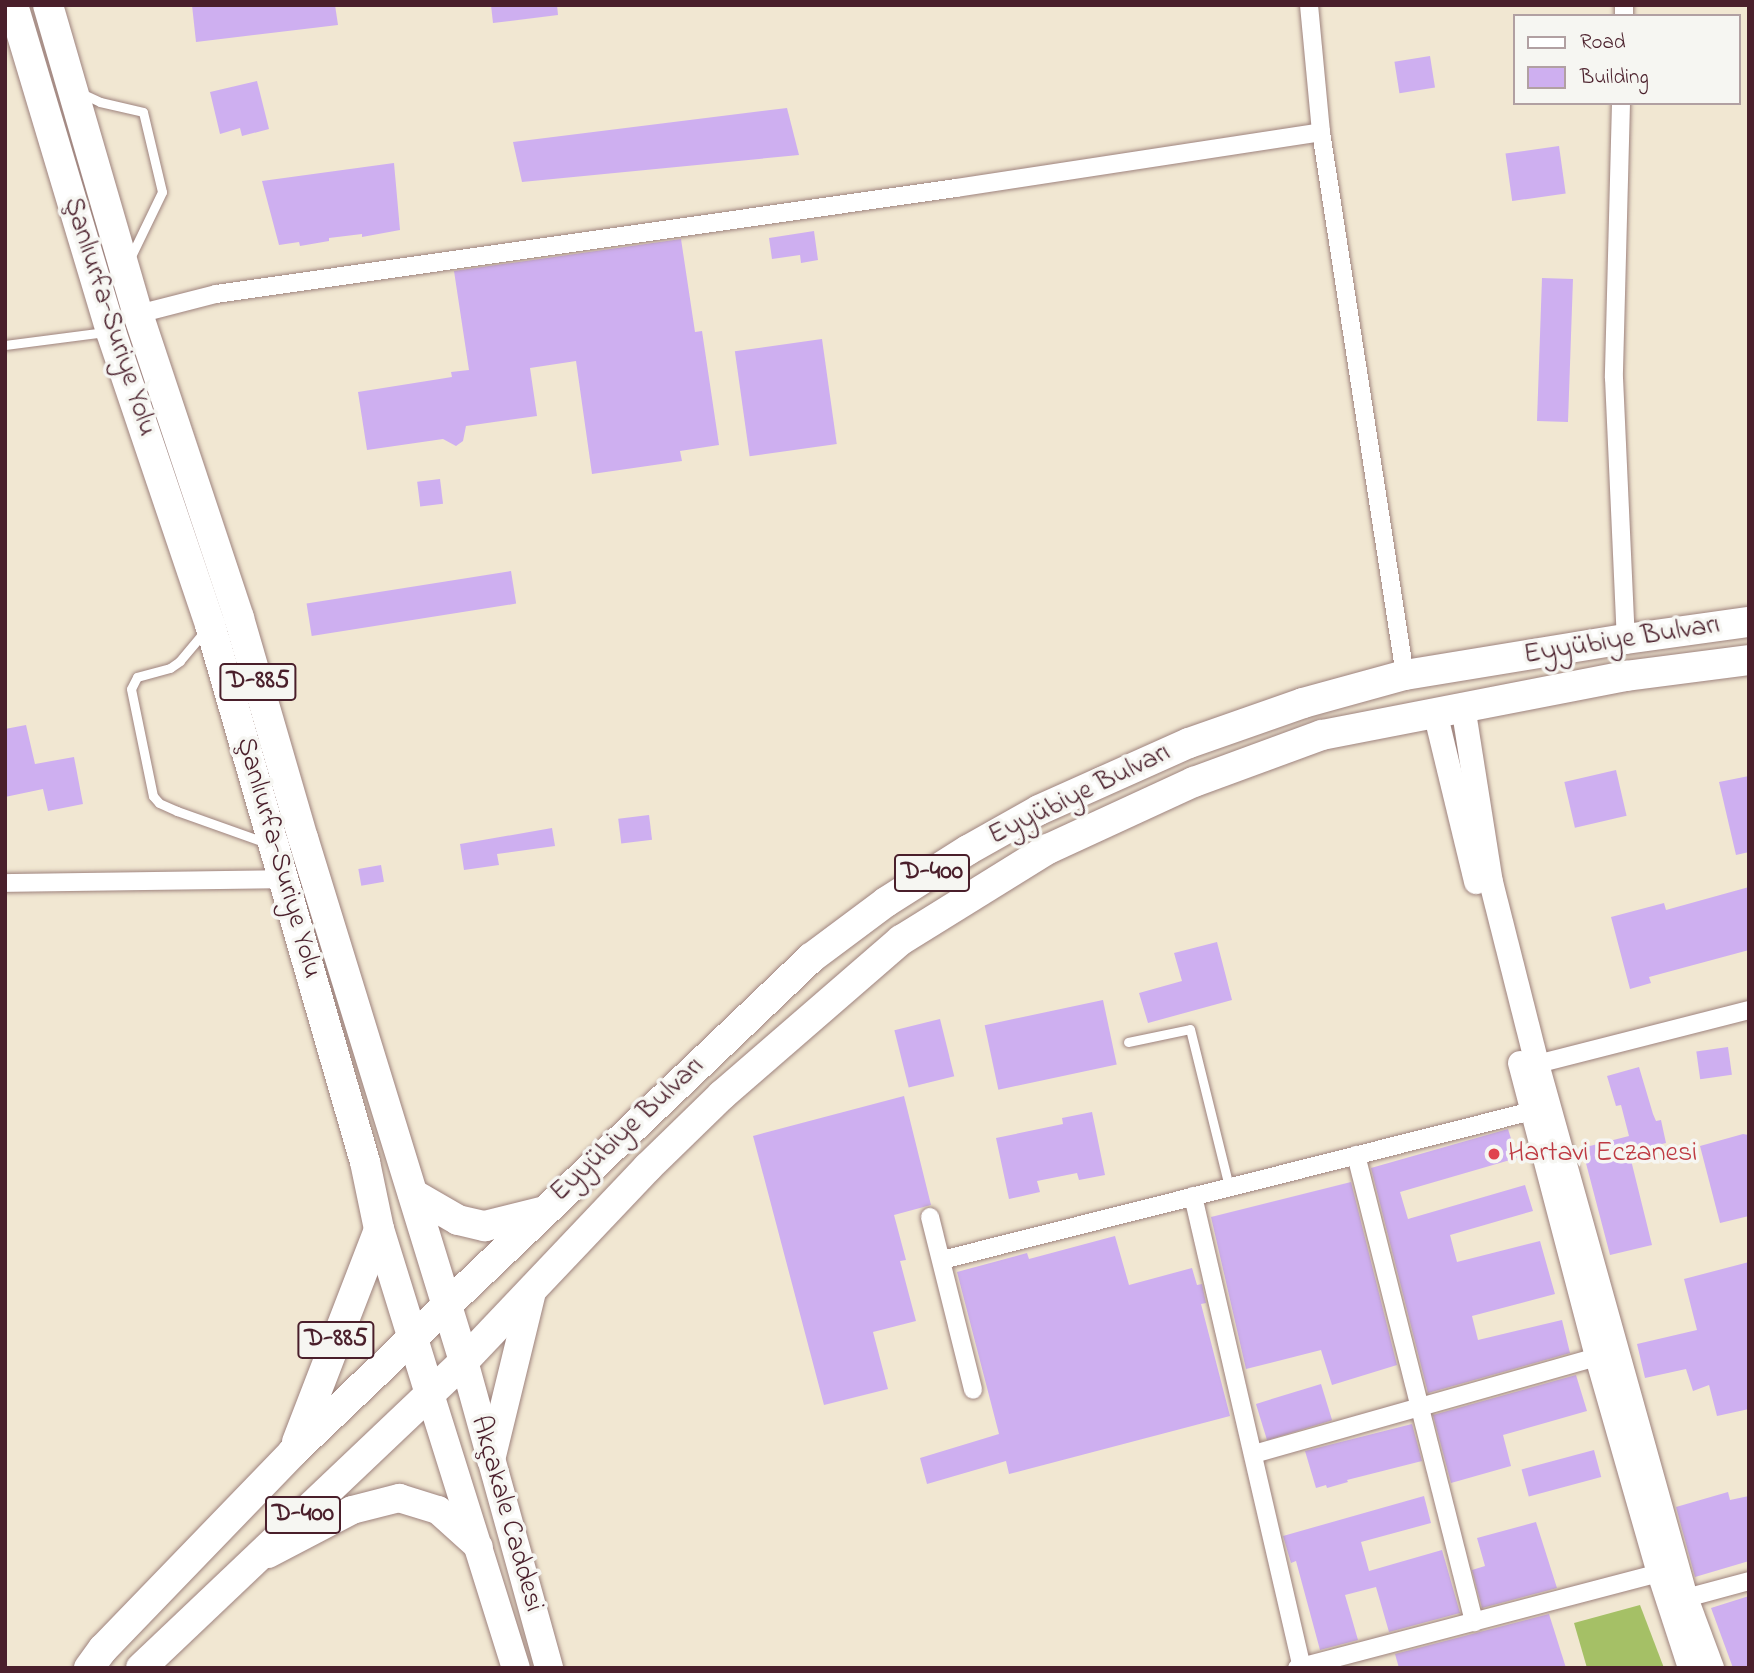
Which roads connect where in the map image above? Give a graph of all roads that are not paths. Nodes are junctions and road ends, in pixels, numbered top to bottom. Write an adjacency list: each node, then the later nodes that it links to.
1 (13, 5): 9 (highway, Şanlıurfa-Suriye Yolu / D-885)
2 (48, 5): 4 (highway, Şanlıurfa-Suriye Yolu / D-885)
3 (1309, 5): 6 (street)
4 (71, 85): 7 (highway, Şanlıurfa-Suriye Yolu / D-885); 7 (lane)
5 (1621, 105): 13 (street)
6 (1321, 132): 8 (street); 15 (street)
7 (127, 277): 8 (highway, Şanlıurfa-Suriye Yolu / D-885)
8 (138, 314): 26 (highway, Şanlıurfa-Suriye Yolu / D-885)
9 (111, 332): 10 (lane); 12 (highway, Şanlıurfa-Suriye Yolu / D-885)
10 (5, 345)
11 (1749, 622): 13 (highway, Eyyübiye Bulvarı / D-400)
12 (210, 625): 17 (highway, Şanlıurfa-Suriye Yolu / D-885); 17 (lane)
13 (1626, 639): 15 (highway, Eyyübiye Bulvarı / D-400)
14 (1749, 660): 16 (highway, Eyyübiye Bulvarı / D-400)
15 (1405, 675): 28 (highway, Eyyübiye Bulvarı / D-400)
16 (1449, 709): 22 (main road); 23 (main road); 32 (highway, Eyyübiye Bulvarı / D-400)
17 (275, 846): 18 (highway, Şanlıurfa-Suriye Yolu / D-885)
18 (286, 879): 19 (street); 30 (highway, Şanlıurfa-Suriye Yolu / D-885)
19 (5, 883)
20 (1749, 1010): 22 (street)
21 (1128, 1042): 25 (lane)
22 (1537, 1064): 47 (main road)
23 (1532, 1111): 24 (street); 35 (main road)
24 (1356, 1155): 25 (street); 39 (street)
25 (1229, 1187): 27 (street)
26 (413, 1194): 28 (highway); 33 (highway, Şanlıurfa-Suriye Yolu / D-885)
27 (1193, 1196): 31 (street); 41 (street)
28 (541, 1212): 33 (highway, Eyyübiye Bulvarı / D-400)
29 (930, 1217): 31 (street)
30 (379, 1229): 34 (highway, Şanlıurfa-Suriye Yolu); 40 (highway, D-885)
31 (942, 1260): 37 (street)
32 (533, 1288): 36 (highway, Eyyübiye Bulvarı / D-400); 42 (main road)
33 (446, 1304): 34 (highway, Eyyübiye Bulvarı / D-400); 36 (highway, Şanlıurfa-Suriye Yolu / D-885)
34 (412, 1337): 38 (highway, Şanlıurfa-Suriye Yolu); 40 (highway, Eyyübiye Bulvarı / D-400)
35 (1597, 1357): 39 (street); 45 (main road)
36 (464, 1361): 38 (highway, D-400); 42 (main road, Akçakale Caddesi)
37 (974, 1390)
38 (430, 1394): 43 (main road, Akçakale Caddesi); 44 (highway, D-400)
39 (1419, 1405): 41 (street); 48 (street)
40 (293, 1452): 50 (highway, D-400)
41 (1254, 1454): 49 (street)
42 (491, 1462): 53 (main road, Akçakale Caddesi)
43 (479, 1548): 44 (main road); 52 (main road, Akçakale Caddesi)
44 (247, 1565): 51 (highway, D-400)
45 (1659, 1573): 48 (street); 54 (main road)
46 (1749, 1581): 47 (street)
47 (1686, 1598): 55 (main road)
48 (1474, 1622): 49 (street)
49 (1299, 1667)
50 (89, 1668)
51 (141, 1668)
52 (516, 1668)
53 (549, 1668)
54 (1690, 1668)
55 (1712, 1668)

